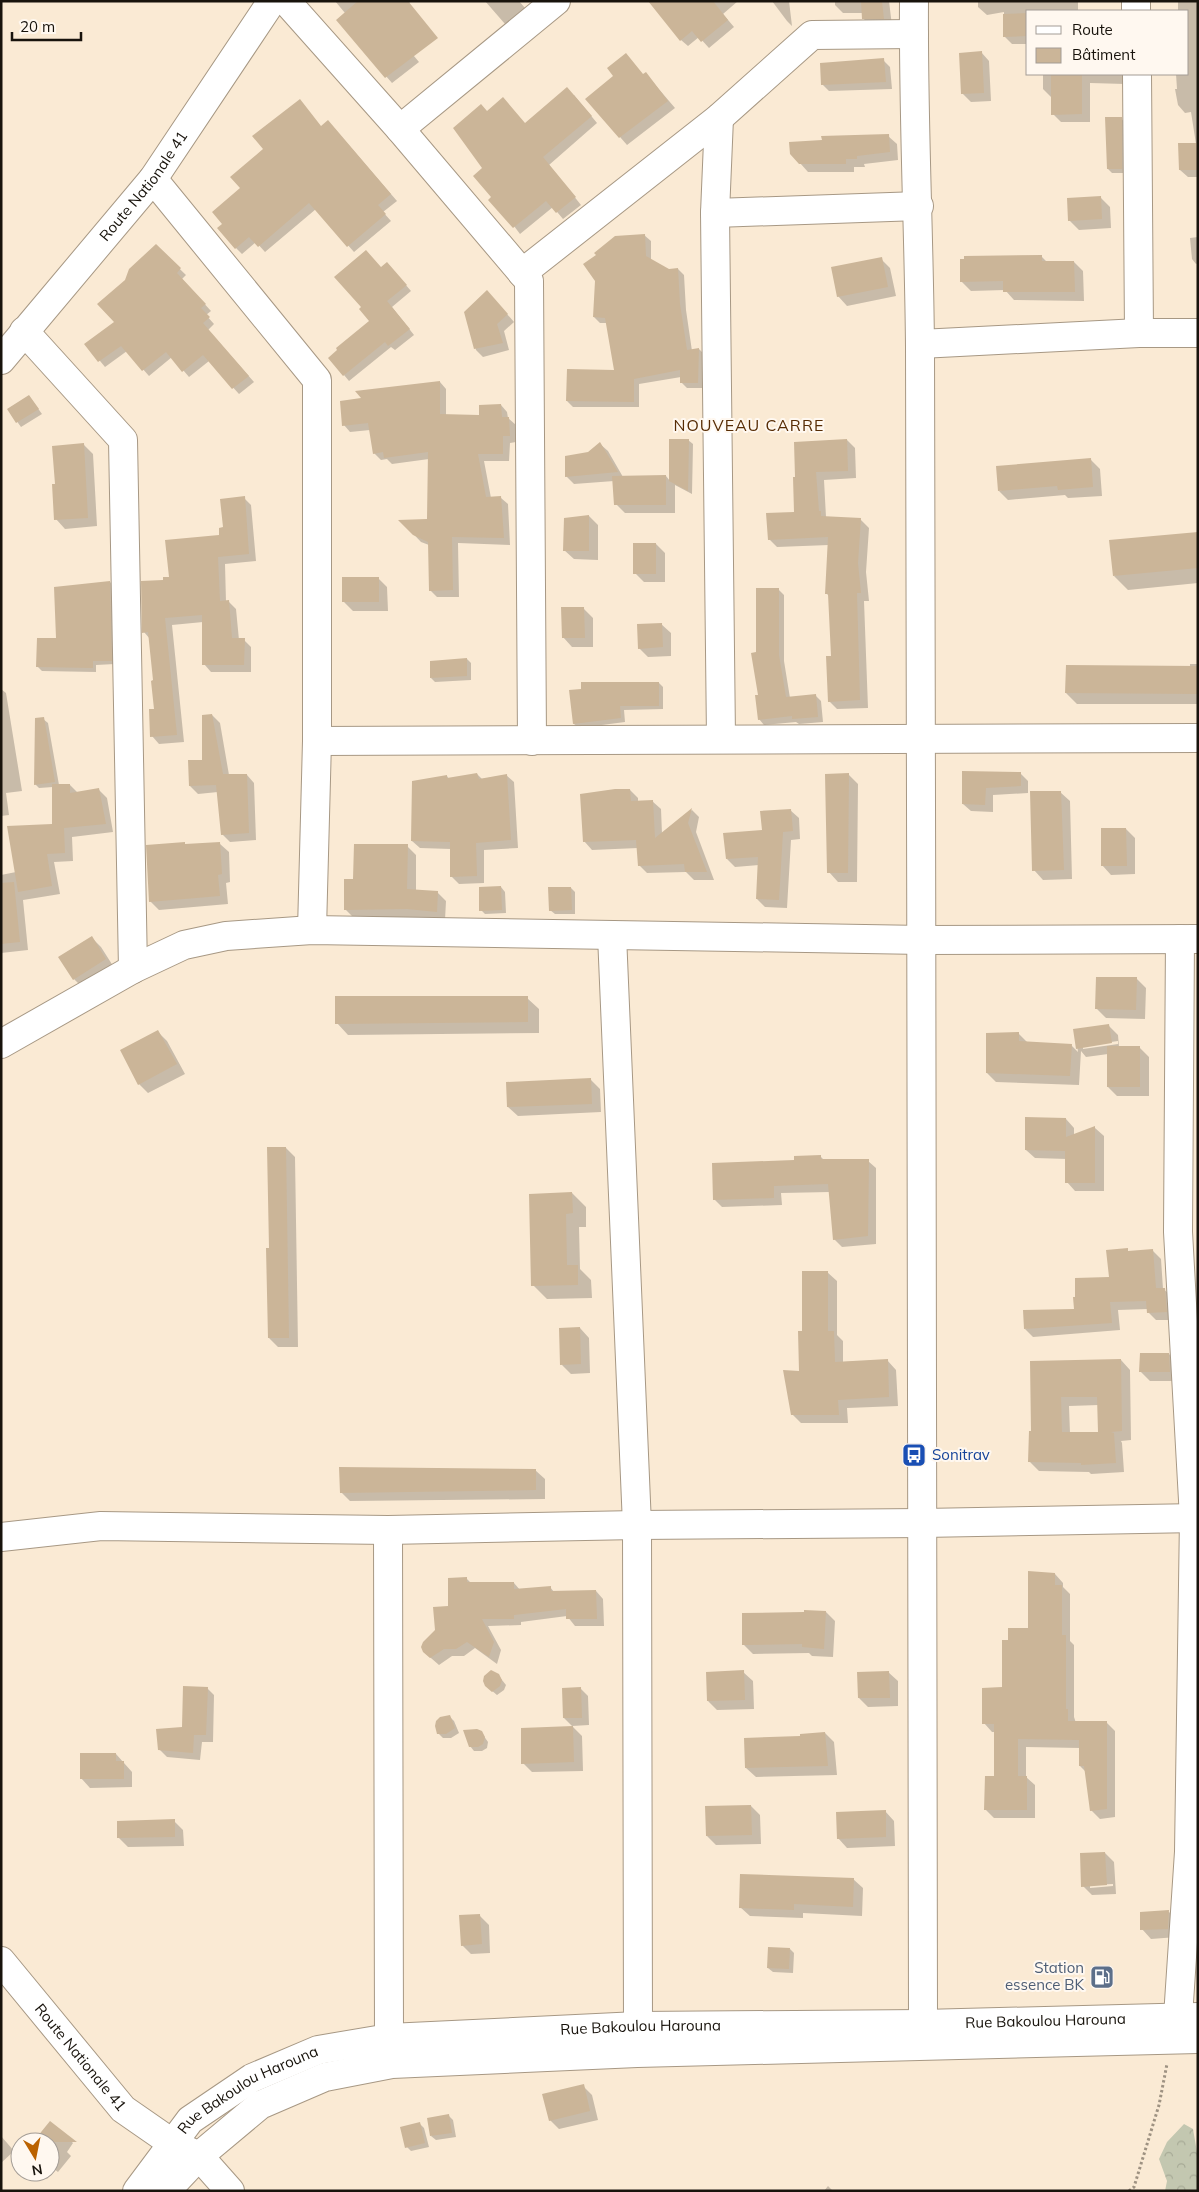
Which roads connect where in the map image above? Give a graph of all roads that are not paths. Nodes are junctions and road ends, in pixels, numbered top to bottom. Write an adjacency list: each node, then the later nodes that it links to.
1 (272, 1): 9 (main road, Route Nationale 41)
2 (286, 1): 8 (main road)
3 (556, 1): 8 (main road)
4 (914, 1): 5 (main road)
5 (914, 34): 7 (main road); 10 (main road)
6 (1137, 75): 14 (main road)
7 (719, 118): 11 (main road); 12 (main road)
8 (400, 129): 12 (main road)
9 (152, 179): 13 (main road, Route Nationale 41); 21 (main road)
10 (919, 206): 11 (main road); 16 (main road)
11 (716, 213): 18 (main road)
12 (522, 273): 22 (main road)
13 (24, 331): 17 (main road, Route Nationale 41); 27 (main road)
14 (1139, 333): 15 (main road); 16 (main road)
15 (1198, 333)
16 (920, 344): 19 (main road)
17 (1, 360)
18 (722, 738): 19 (main road); 22 (main road)
19 (919, 738): 20 (main road); 26 (main road)
20 (1198, 738)
21 (317, 741): 22 (main road); 23 (main road)
22 (532, 741)
23 (312, 930): 24 (main road); 27 (main road)
24 (612, 935): 26 (main road); 32 (main road)
25 (1189, 939): 26 (main road); 29 (main road)
26 (923, 940): 31 (main road)
27 (133, 969): 28 (main road)
28 (1, 1044)
29 (1188, 1232): 30 (main road)
30 (1196, 1518): 31 (main road); 38 (main road)
31 (923, 1524): 32 (main road); 36 (main road)
32 (637, 1525): 33 (main road); 37 (main road)
33 (388, 1530): 34 (main road); 39 (main road)
34 (1, 1537)
35 (1, 1961): 40 (main road, Route Nationale 41)
36 (923, 2024): 37 (main road, Rue Bakoulou Harouna); 38 (main road, Rue Bakoulou Harouna)
37 (638, 2026): 39 (main road, Rue Bakoulou Harouna)
38 (1186, 2028): 41 (main road, Rue Bakoulou Harouna)
39 (389, 2038): 40 (main road, Rue Bakoulou Harouna)
40 (172, 2143): 41 (main road, Route Nationale 41); 42 (main road, Rue Bakoulou Harouna)
41 (199, 2156): 43 (main road, Rue Bakoulou Harouna); 44 (main road)
42 (137, 2191)
43 (166, 2191)
44 (230, 2191)

